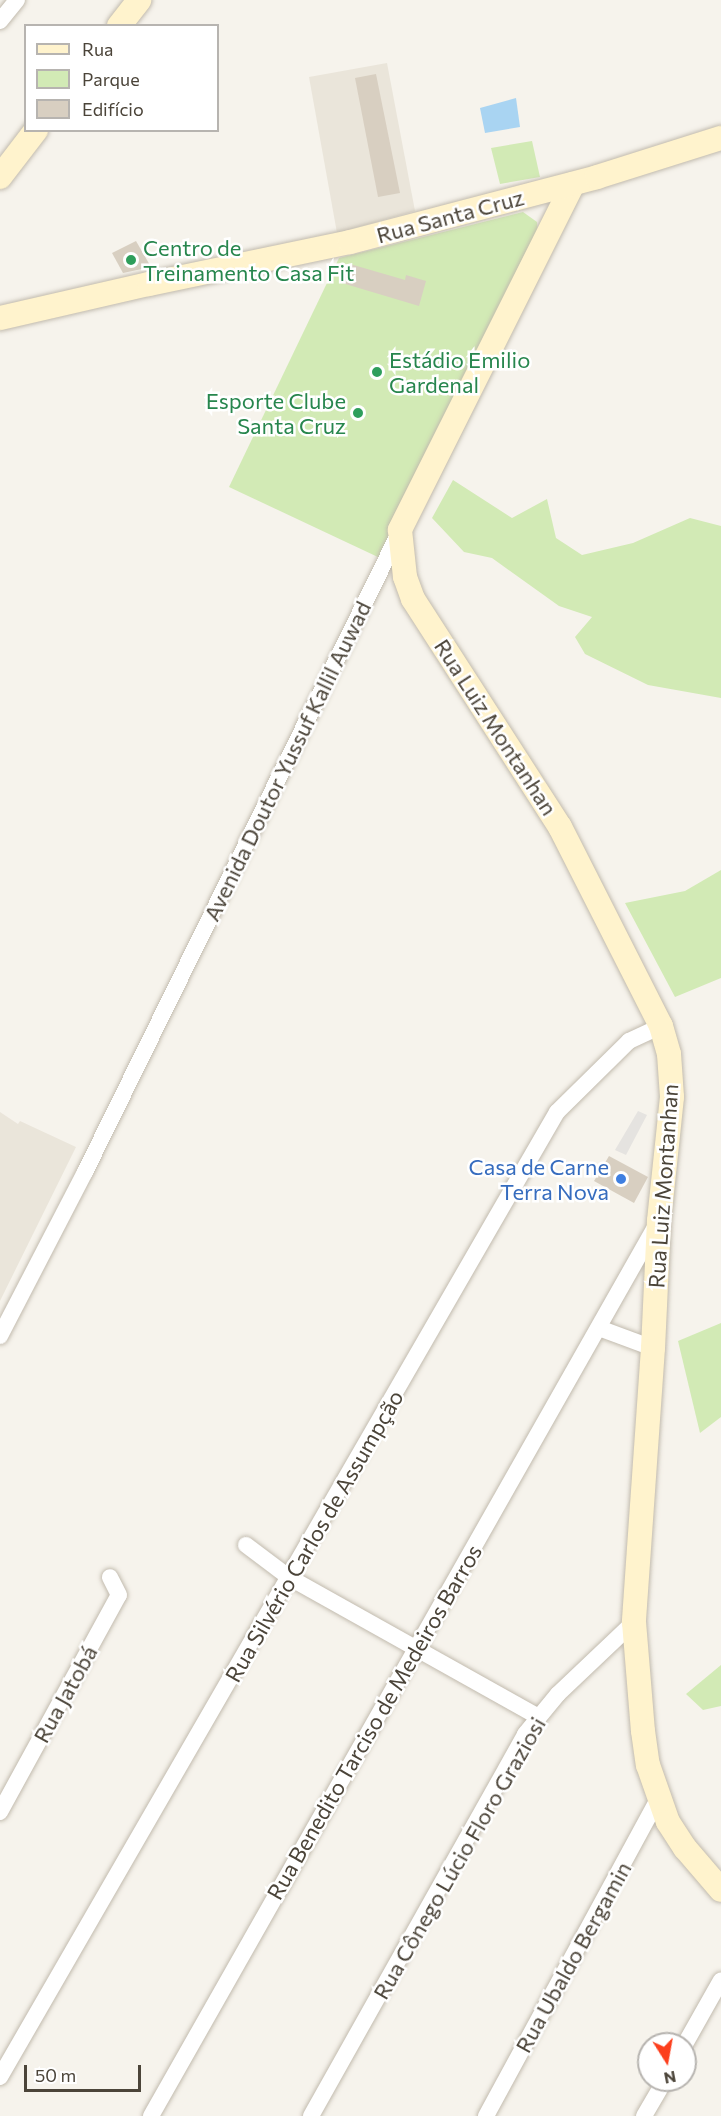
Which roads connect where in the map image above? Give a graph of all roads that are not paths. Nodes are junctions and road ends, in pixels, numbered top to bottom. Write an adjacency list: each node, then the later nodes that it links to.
1 (17, 0): 3 (street)
2 (139, 0): 4 (street)
3 (0, 21)
4 (121, 24)
5 (34, 132): 7 (street)
6 (721, 138): 8 (street, Rua Santa Cruz)
7 (0, 177)
8 (573, 184): 9 (street, Rua Santa Cruz); 10 (street, Avenida Doutor Yussuf Kallil Auwad)
9 (0, 318)
10 (400, 530): 11 (street, Rua Luiz Montanhan); 14 (street, Avenida Doutor Yussuf Kallil Auwad)
11 (661, 1026): 12 (street, Rua Luiz Montanhan); 18 (street, Rua Silvério Carlos de Assumpção)
12 (659, 1221): 13 (street, Rua Benedito Tarciso de Medeiros Barros); 15 (street, Rua Luiz Montanhan)
13 (599, 1328): 15 (street); 20 (street, Rua Benedito Tarciso de Medeiros Barros)
14 (0, 1336)
15 (653, 1348): 19 (street, Rua Luiz Montanhan)
16 (246, 1545): 18 (street)
17 (110, 1577): 23 (street, Rua Jatobá)
18 (290, 1578): 20 (street); 27 (street, Rua Silvério Carlos de Assumpção)
19 (634, 1622): 21 (street, Rua Cônego Lúcio Floro Graziosi); 22 (street, Rua Luiz Montanhan)
20 (414, 1649): 21 (street); 29 (street, Rua Benedito Tarciso de Medeiros Barros)
21 (539, 1717): 30 (street, Rua Cônego Lúcio Floro Graziosi)
22 (659, 1798): 24 (street, Rua Luiz Montanhan); 31 (street, Rua Ubaldo Bergamin)
23 (0, 1812)
24 (721, 1890)
25 (721, 1980): 26 (street)
26 (692, 2032)
27 (0, 2077)
28 (658, 2092): 32 (street)
29 (150, 2116)
30 (311, 2116)
31 (486, 2116)
32 (644, 2116)

